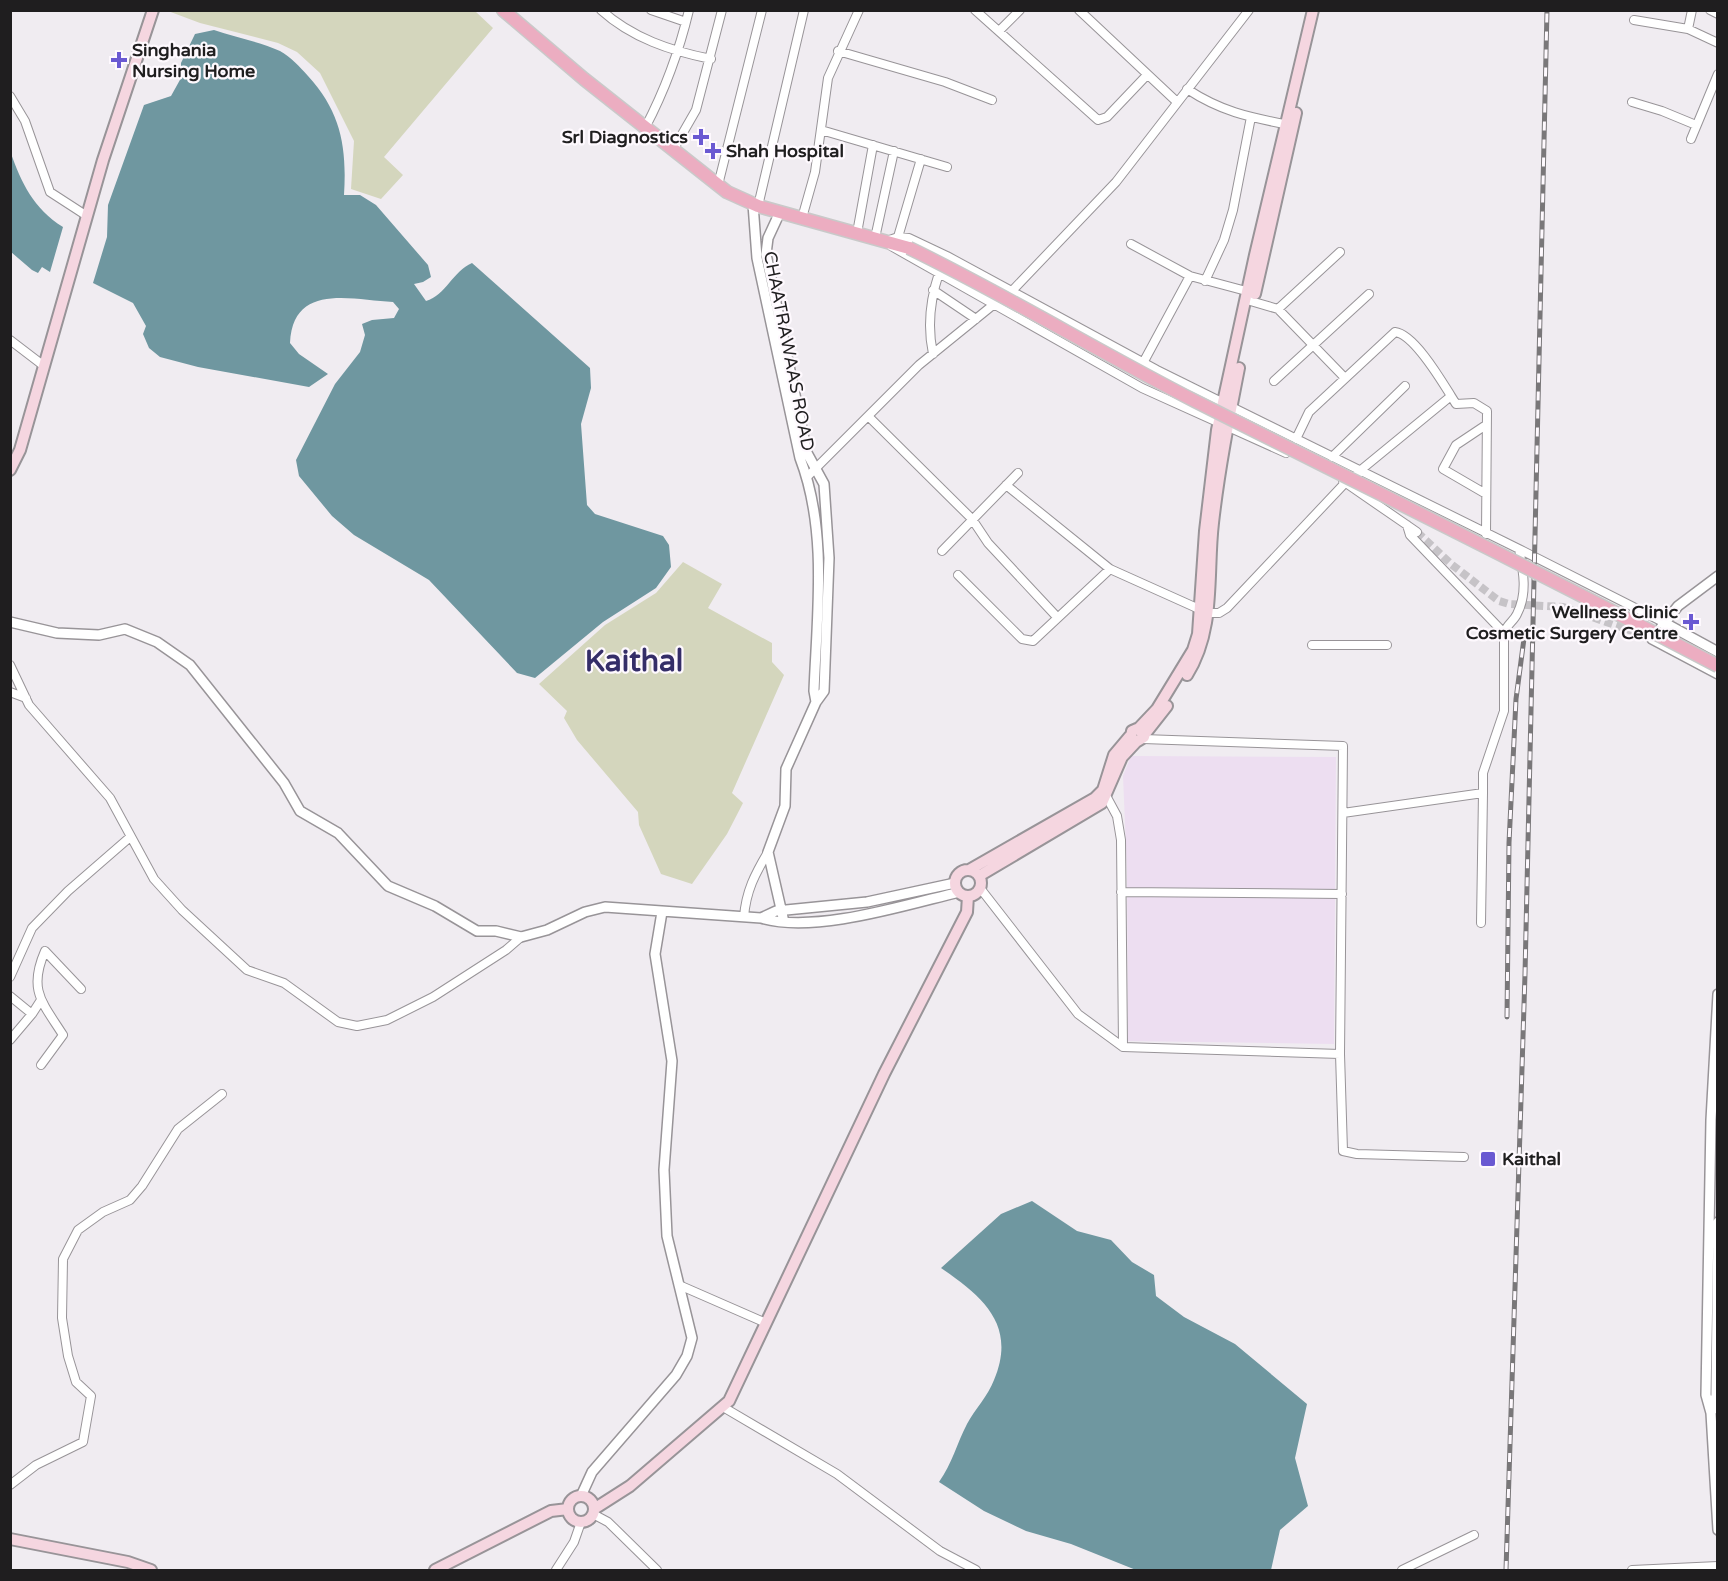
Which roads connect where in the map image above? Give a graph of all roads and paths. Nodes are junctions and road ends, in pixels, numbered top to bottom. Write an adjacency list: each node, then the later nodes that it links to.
1 (153, 10): 48 (main road)
2 (503, 10): 37 (main road)
3 (601, 10): 25 (street)
4 (651, 10): 20 (street)
5 (689, 10): 20 (street)
6 (722, 10): 26 (street)
7 (762, 10): 45 (street)
8 (804, 10): 46 (street)
9 (975, 10): 22 (street)
10 (1020, 10): 22 (street)
11 (1079, 10): 28 (street)
12 (1249, 10): 29 (street)
13 (1313, 10): 35 (main road)
14 (1321, 10): 35 (main road)
15 (1692, 10): 21 (street)
16 (1710, 10): 18 (street)
17 (855, 11): 24 (street)
18 (1718, 14)
19 (1634, 20): 21 (street)
20 (686, 22): 25 (street)
21 (1688, 29): 23 (street)
22 (999, 31): 28 (street)
23 (1718, 43)
24 (838, 51): 31 (street); 38 (street)
25 (678, 52): 26 (street); 37 (street)
26 (711, 59): 41 (street)
27 (1718, 74): 36 (street)
28 (1147, 75): 32 (street)
29 (1187, 89): 32 (street); 34 (street)
30 (10, 96): 48 (street)
31 (992, 100)
32 (1177, 102): 59 (street)
33 (1632, 102): 36 (street)
34 (1251, 117): 35 (street); 57 (street)
35 (1289, 125): 61 (main road)
36 (1696, 125): 39 (street)
37 (645, 128): 41 (main road)
38 (821, 130): 40 (street); 49 (street)
39 (1691, 139)
40 (873, 145): 42 (street); 50 (street)
41 (673, 150): 45 (main road)
42 (894, 151): 43 (street); 52 (street)
43 (921, 159): 44 (street); 51 (street)
44 (947, 167)
45 (718, 185): 46 (main road)
46 (755, 205): 47 (main road); 84 (street)
47 (780, 212): 49 (main road); 80 (street, CHAATRAWAAS ROAD)
48 (87, 216): 69 (main road)
49 (802, 218): 50 (main road)
50 (857, 233): 52 (main road)
51 (898, 237): 52 (street); 59 (street)
52 (880, 240): 55 (street); 106 (main road, bridge)
53 (1131, 244): 56 (street)
54 (1340, 252): 63 (street)
55 (939, 273): 58 (street); 62 (street)
56 (1190, 276): 57 (street); 68 (street)
57 (1205, 281): 61 (street)
58 (933, 290): 64 (street); 67 (street)
59 (1011, 292): 68 (street)
60 (1370, 294): 66 (street)
61 (1251, 296): 63 (street); 74 (main road)
62 (993, 305): 64 (street); 76 (street)
63 (1278, 309): 66 (street)
64 (976, 320): 67 (street)
65 (10, 340): 69 (street)
66 (1313, 344): 70 (street); 71 (street)
67 (933, 354): 75 (street)
68 (1143, 363): 74 (street)
69 (44, 366): 81 (main road)
70 (1344, 377): 73 (street); 78 (street)
71 (1274, 381)
72 (1405, 386): 79 (street)
73 (1451, 396): 77 (street); 82 (street)
74 (1227, 406): 76 (main road); 78 (street)
75 (868, 416): 80 (street); 88 (street)
76 (1223, 425): 85 (street); 97 (main road)
77 (1486, 425): 87 (street); 87 (street)
78 (1296, 439): 79 (street)
79 (1332, 457): 82 (street)
80 (815, 468): 84 (street); 110 (street, CHAATRAWAAS ROAD)
81 (10, 470)
82 (1360, 470): 85 (street); 91 (street)
83 (1018, 473): 86 (street)
84 (807, 477): 110 (street)
85 (1345, 483): 89 (street); 97 (street)
86 (1006, 485): 88 (street); 94 (street)
87 (1486, 494): 91 (street)
88 (972, 519): 93 (street); 98 (street)
89 (1407, 525): 90 (street); 101 (street)
90 (1417, 532)
91 (1486, 534): 92 (street)
92 (1518, 549): 100 (street); 101 (street)
93 (942, 550)
94 (1110, 569): 97 (street); 98 (street)
95 (958, 575): 98 (street)
96 (1718, 576): 100 (street)
97 (1204, 612): 111 (main road)
98 (1057, 617)
99 (10, 622): 129 (street)
100 (1663, 622): 104 (street); 107 (street)
101 (1504, 633): 113 (street)
102 (1312, 645): 103 (street)
103 (1387, 645)
104 (1718, 652)
105 (10, 665): 109 (street)
106 (1718, 666)
107 (1718, 674)
108 (10, 692): 109 (street)
109 (26, 699): 115 (street)
110 (816, 702): 116 (street, CHAATRAWAAS ROAD)
111 (1139, 736): 112 (main road); 114 (street)
112 (1105, 793): 117 (main road); 118 (main road); 121 (street)
113 (1483, 793): 114 (street); 128 (street)
114 (1343, 813): 122 (street)
115 (129, 838): 129 (street); 130 (street)
116 (768, 852): 123 (street); 125 (street)
117 (969, 870): 118 (main road); 120 (main road)
118 (979, 876): 119 (main road)
119 (980, 888): 120 (main road); 137 (street)
120 (961, 891): 123 (street); 127 (street); 147 (main road)
121 (1121, 892): 122 (street); 137 (street)
122 (1342, 894): 138 (street)
123 (783, 911): 126 (street); 127 (street)
124 (662, 912): 125 (street); 129 (street); 146 (street)
125 (744, 917): 126 (street)
126 (761, 918): 127 (street)
127 (784, 922)
128 (1481, 923)
129 (522, 937)
130 (10, 976)
131 (81, 988): 134 (street)
132 (1718, 994): 141 (street)
133 (10, 996): 135 (street)
134 (41, 1000): 135 (street); 139 (street)
135 (32, 1014): 136 (street)
136 (10, 1040)
137 (1123, 1047): 138 (street)
138 (1340, 1053): 143 (street)
139 (41, 1065)
140 (222, 1094): 151 (street)
141 (1714, 1123): 142 (street)
142 (1714, 1134): 145 (street)
143 (1464, 1157)
144 (1718, 1222): 145 (street)
145 (1715, 1243): 148 (street)
146 (679, 1285): 147 (street); 152 (street)
147 (766, 1323): 149 (main road)
148 (1713, 1380): 150 (street)
149 (723, 1407): 154 (main road); 164 (street)
150 (1715, 1441): 156 (street)
151 (10, 1485)
152 (581, 1496): 153 (main road); 154 (main road)
153 (568, 1509): 155 (main road); 161 (main road)
154 (594, 1511): 155 (main road); 163 (street)
155 (581, 1522): 162 (street)
156 (1718, 1530)
157 (1474, 1536): 165 (street)
158 (10, 1539): 160 (main road)
159 (1718, 1566): 166 (street)
160 (151, 1570)
161 (435, 1570)
162 (556, 1570)
163 (657, 1570)
164 (976, 1570)
165 (1402, 1570)
166 (1632, 1570)

